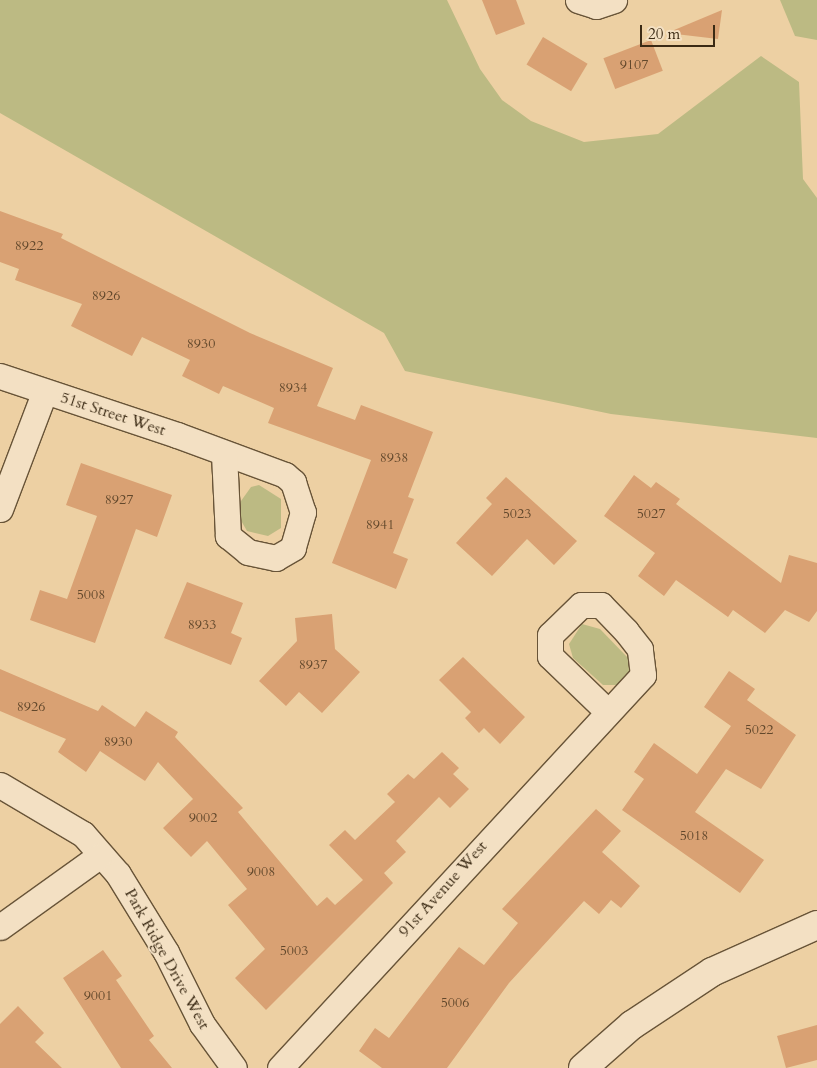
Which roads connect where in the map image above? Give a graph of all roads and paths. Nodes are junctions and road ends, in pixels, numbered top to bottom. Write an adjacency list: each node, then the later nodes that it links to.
1 (578, 0): 2 (street)
2 (614, 0)
3 (0, 376): 4 (street, 51st Street West)
4 (44, 392): 5 (street, 51st Street West); 6 (street)
5 (224, 454)
6 (0, 509)
7 (607, 711): 14 (street, 91st Avenue West)
8 (0, 785): 9 (street, Park Ridge Drive West)
9 (99, 856): 11 (street); 13 (street, Park Ridge Drive West)
10 (817, 926): 12 (street)
11 (0, 928)
12 (590, 1065)
13 (234, 1068)
14 (280, 1068)

